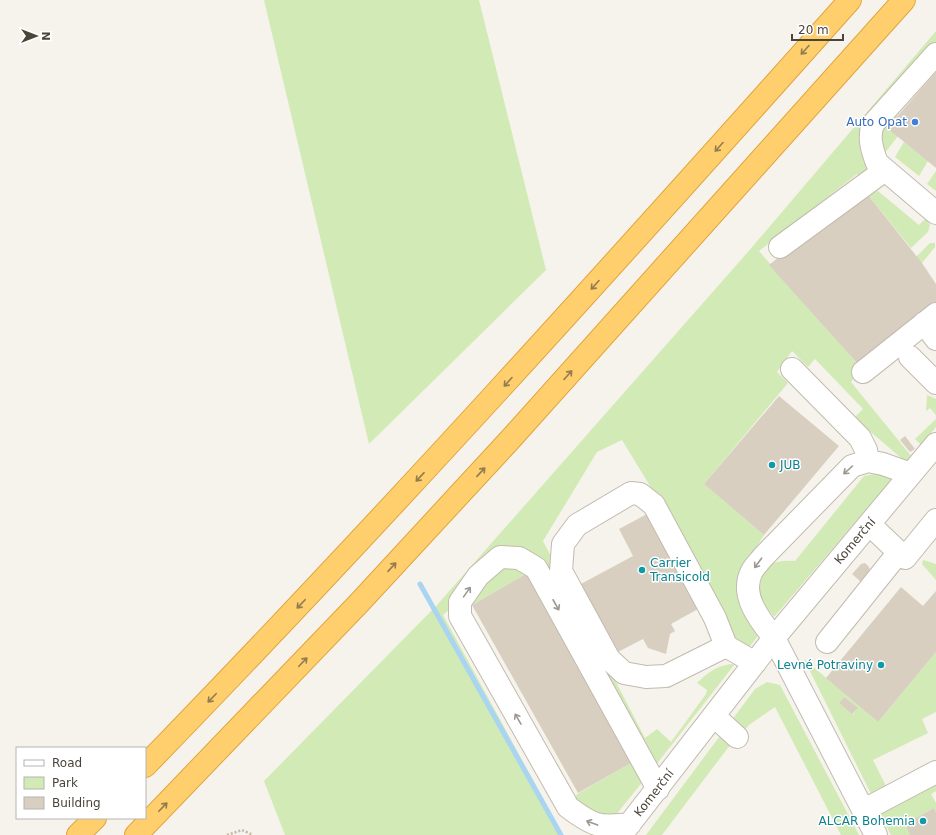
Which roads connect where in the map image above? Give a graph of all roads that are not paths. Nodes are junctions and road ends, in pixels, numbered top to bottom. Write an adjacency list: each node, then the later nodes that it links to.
1 (850, 0): 24 (highway, one-way to 24)
2 (904, 0): 31 (highway, one-way to 2)
3 (936, 54): 4 (street)
4 (886, 170): 5 (street); 6 (street)
5 (936, 213)
6 (780, 247)
7 (932, 325): 10 (street)
8 (910, 357): 11 (street)
9 (792, 369): 13 (street)
10 (863, 372)
11 (934, 377)
12 (936, 444): 14 (street, Komerční)
13 (868, 461): 14 (street); 18 (street, one-way to 18)
14 (911, 474): 16 (street, Komerční)
15 (936, 520): 17 (street)
16 (869, 524): 17 (street); 18 (street, Komerční)
17 (899, 552): 19 (street)
18 (774, 638): 21 (street, Komerční); 27 (street)
19 (827, 642)
20 (726, 646): 20 (street); 21 (street)
21 (755, 663): 22 (street, Komerční)
22 (714, 716): 23 (street); 26 (street, Komerční)
23 (737, 737)
24 (146, 765)
25 (936, 772): 27 (street)
26 (658, 789): 29 (street, Komerční); 29 (street, one-way to 26)
27 (864, 810): 32 (street)
28 (94, 819): 30 (highway)
29 (626, 830)
30 (78, 835)
31 (136, 835)
32 (876, 835)

